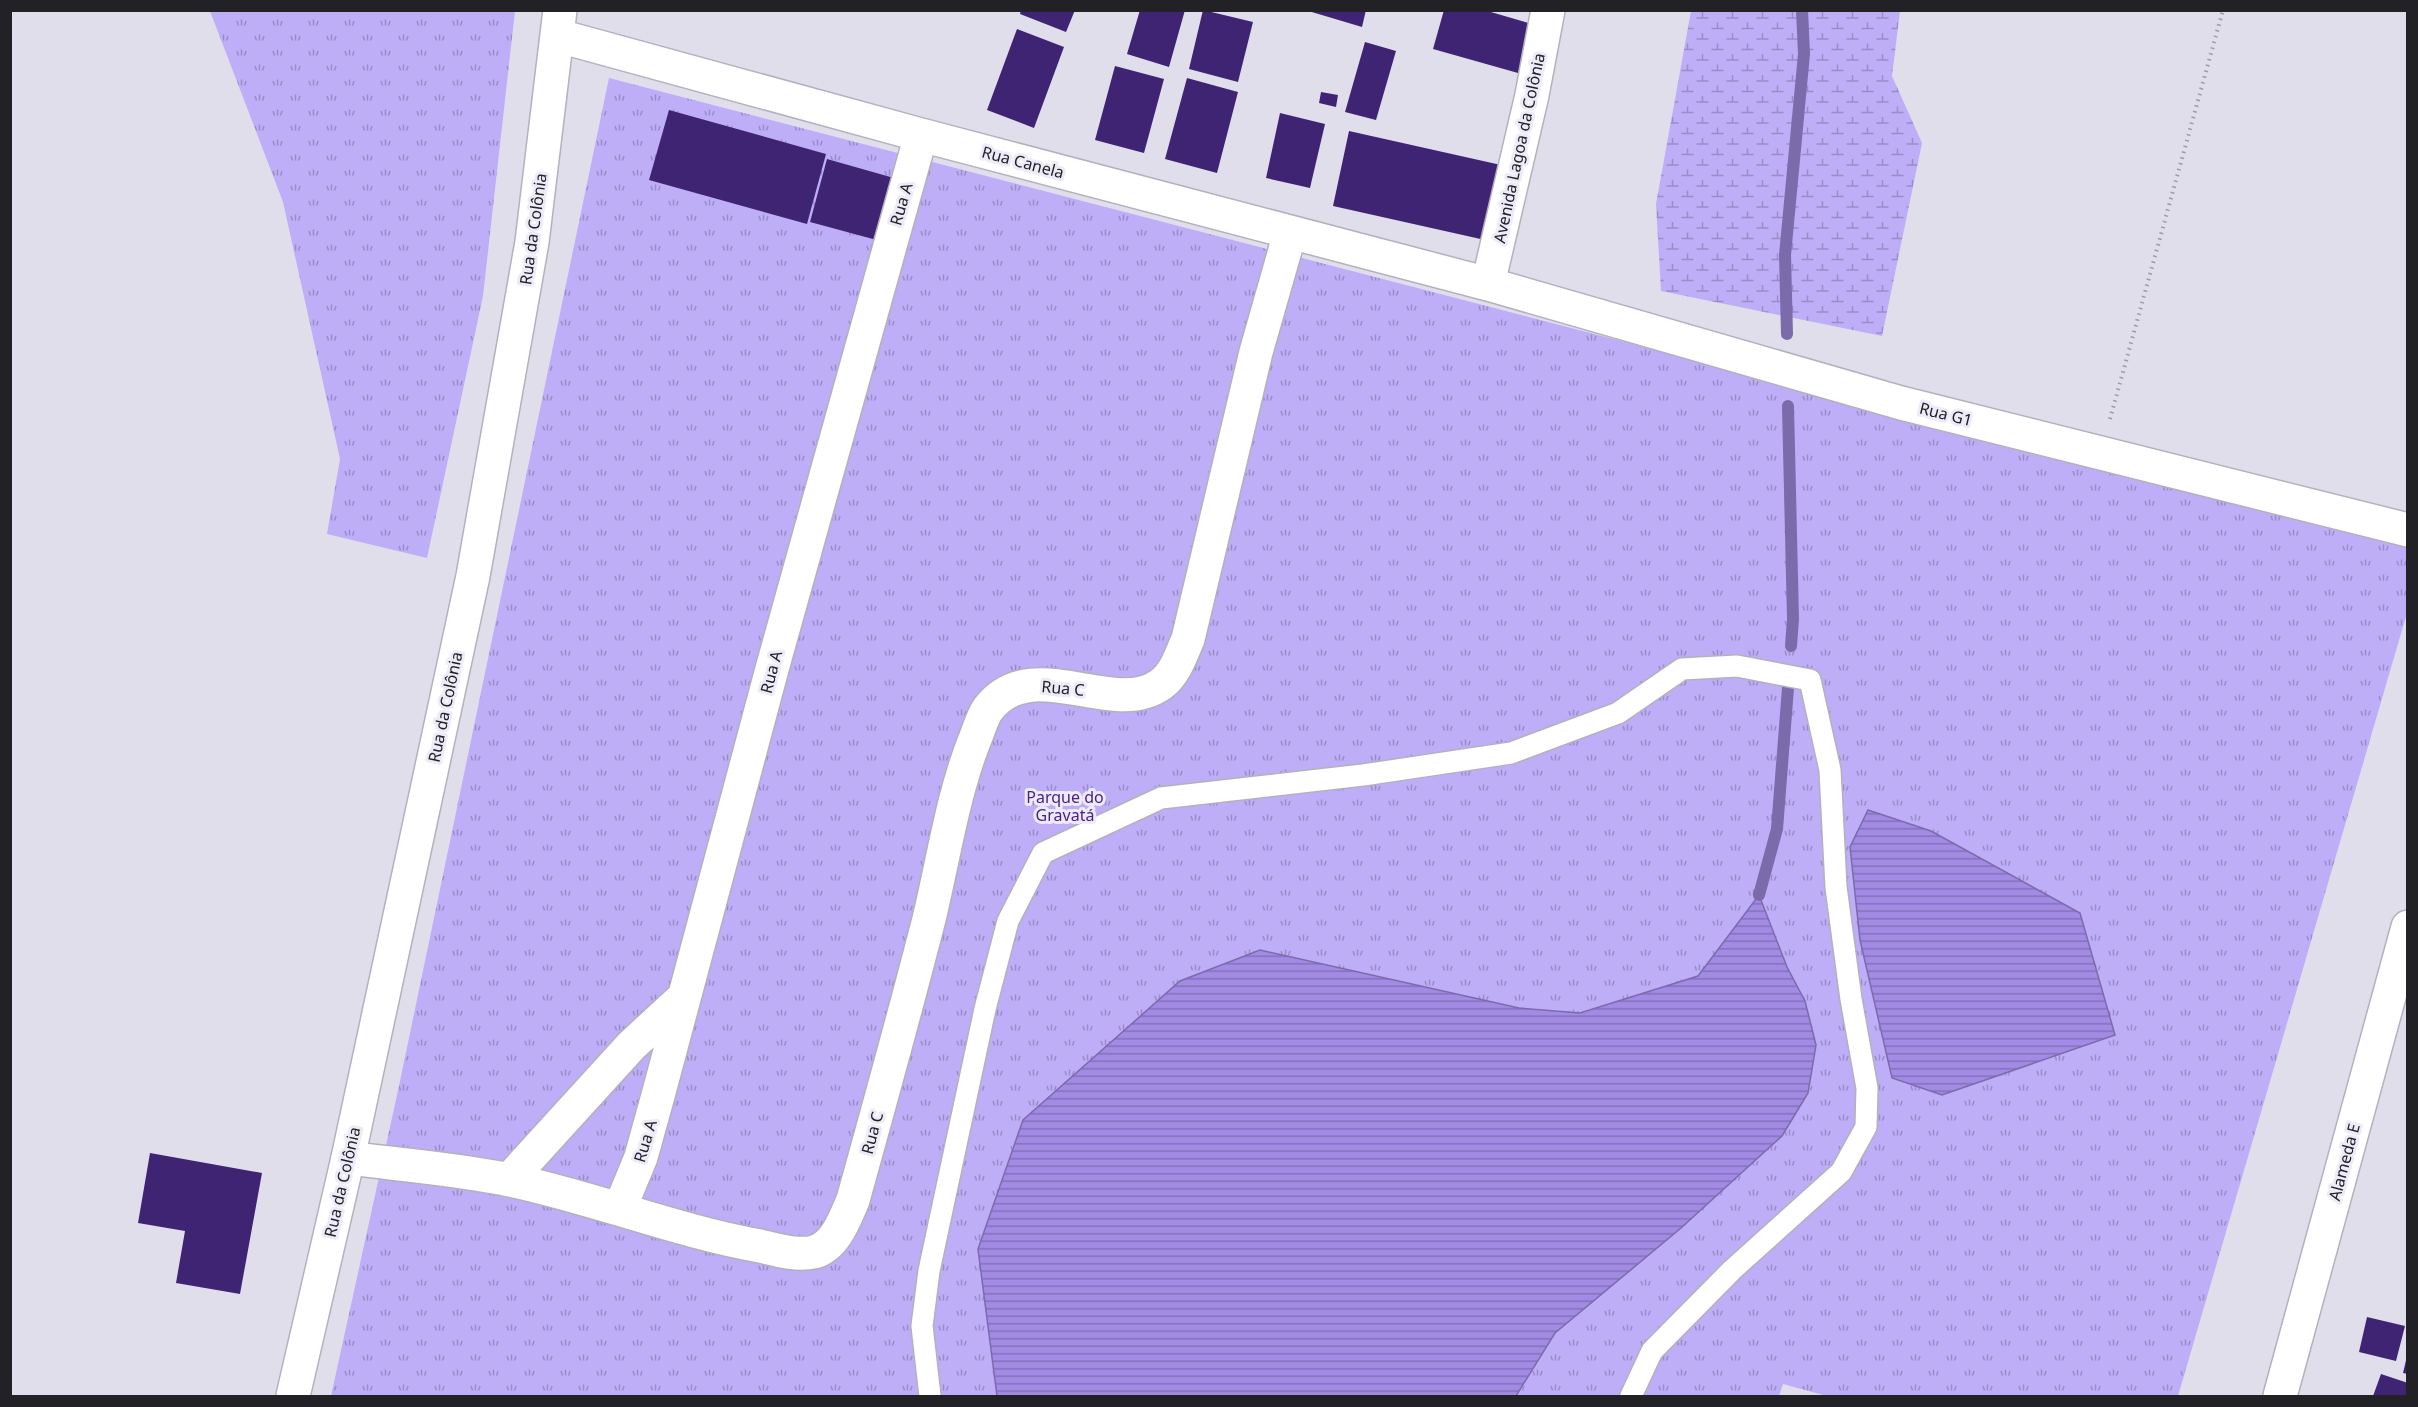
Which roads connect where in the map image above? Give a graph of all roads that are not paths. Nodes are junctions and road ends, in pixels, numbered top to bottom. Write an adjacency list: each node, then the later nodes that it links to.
1 (1548, 10): 5 (street, Avenida Lagoa da Colônia)
2 (560, 23): 3 (street, Rua Canela); 9 (street, Rua da Colônia)
3 (921, 135): 4 (street, Rua Canela); 8 (street, Rua A)
4 (1290, 232): 5 (street, Rua Canela); 11 (street, Rua C)
5 (1488, 284): 6 (street, Rua G1)
6 (2408, 530)
7 (2408, 927): 15 (street, Alameda E)
8 (684, 997): 10 (street); 11 (street, Rua A)
9 (348, 1158): 10 (street); 12 (street, Rua da Colônia)
10 (509, 1180): 11 (street)
11 (620, 1208)
12 (293, 1396)
13 (930, 1396): 14 (lane)
14 (1631, 1396)
15 (2280, 1396)

